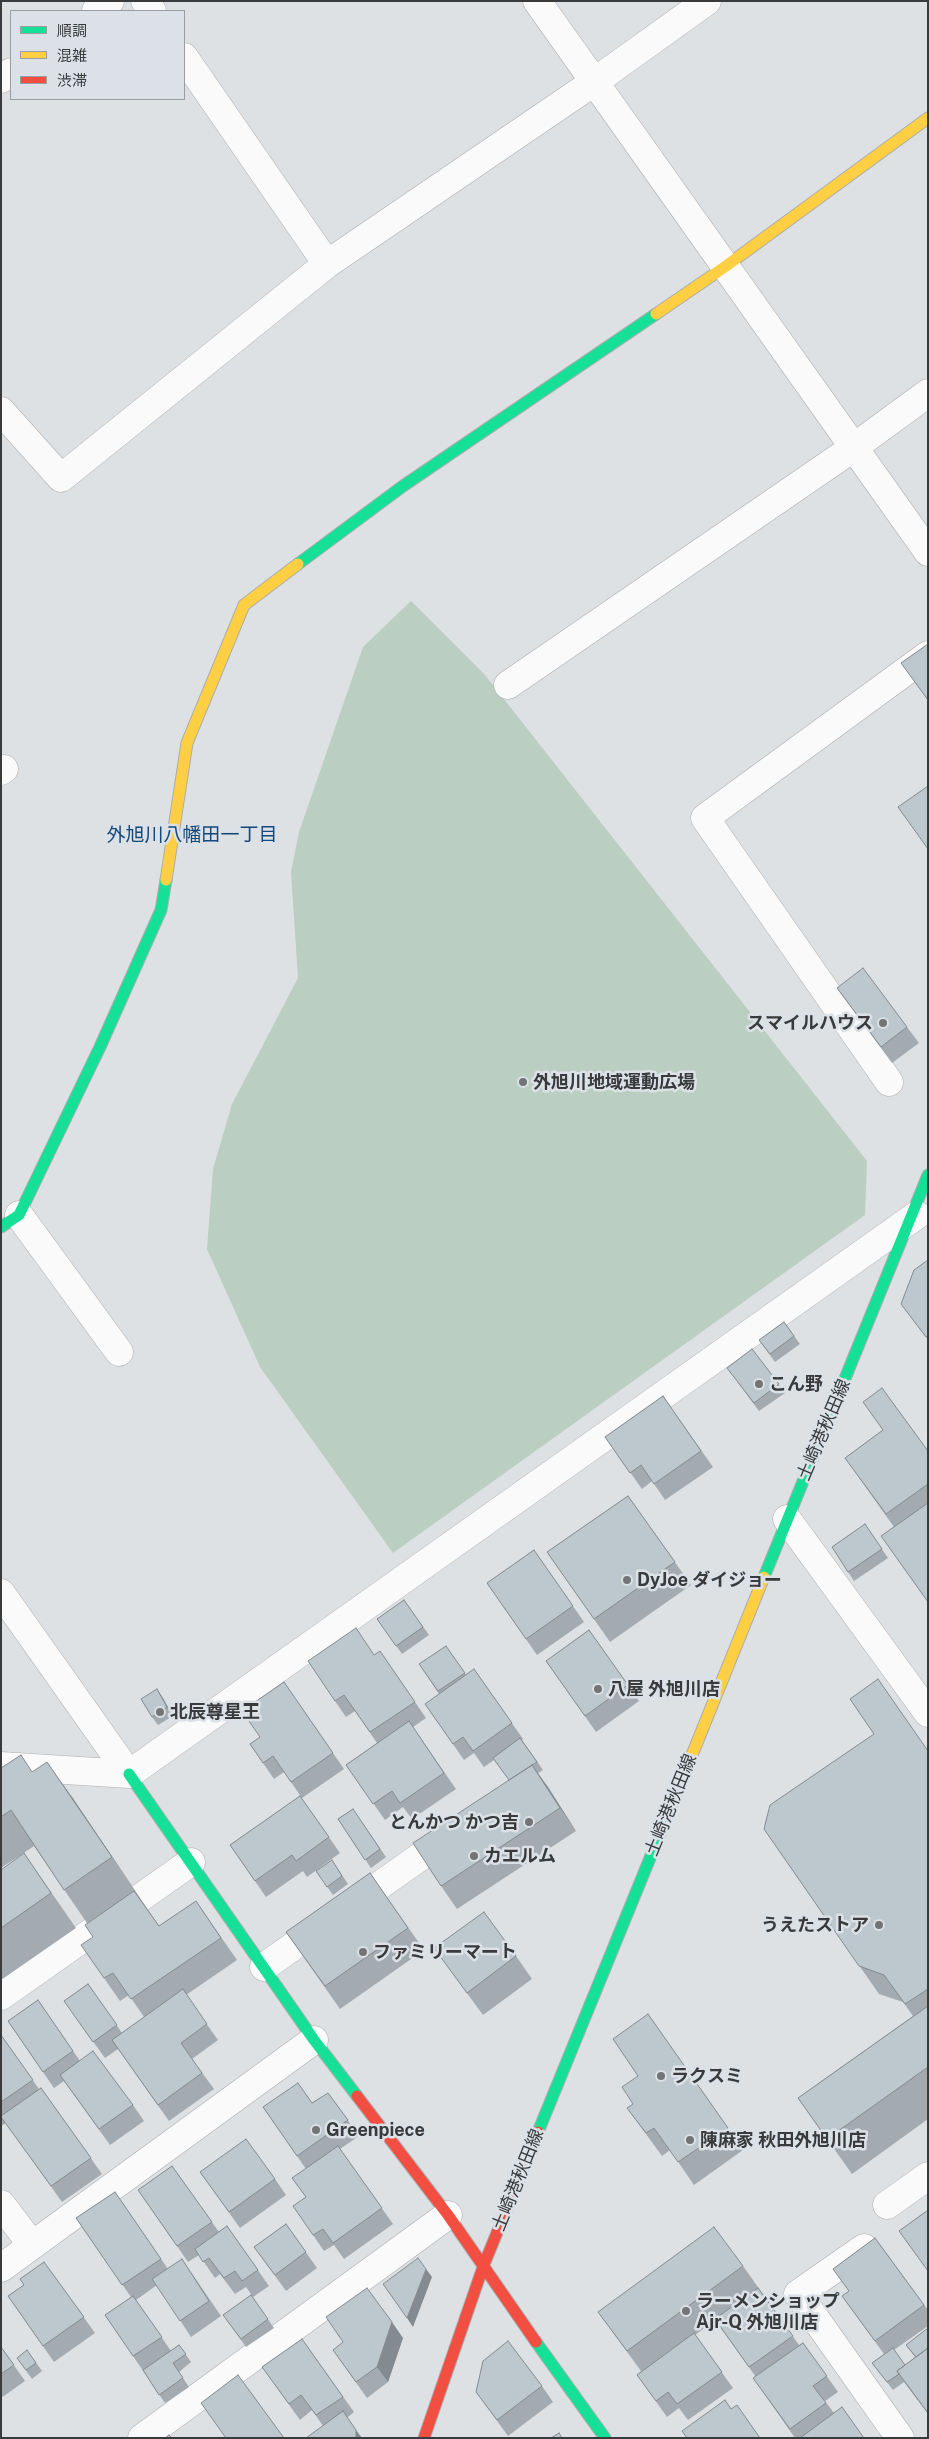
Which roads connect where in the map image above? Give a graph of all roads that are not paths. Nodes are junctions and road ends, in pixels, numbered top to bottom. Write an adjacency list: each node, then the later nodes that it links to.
1 (110, 1): 4 (street)
2 (537, 1): 6 (street)
3 (707, 1): 6 (street)
4 (97, 10)
5 (185, 58): 8 (street)
6 (594, 82): 8 (street); 9 (street)
7 (928, 118): 9 (street)
8 (327, 264): 11 (street)
9 (726, 266): 12 (street); 19 (street)
10 (928, 393): 12 (street)
11 (1, 411)
12 (854, 448): 13 (street); 15 (street)
13 (928, 552)
14 (928, 655): 16 (street)
15 (508, 685)
16 (889, 1082)
17 (928, 1175): 18 (street, 土崎港秋田線)
18 (922, 1218): 21 (street, 土崎港秋田線); 25 (street)
19 (10, 1221): 20 (street)
20 (119, 1352)
21 (787, 1519): 23 (street); 37 (street, 土崎港秋田線)
22 (1, 1593): 25 (street)
23 (928, 1714)
24 (1, 1766): 25 (street)
25 (129, 1774): 27 (street)
26 (471, 1822): 28 (street)
27 (191, 1862): 28 (street); 29 (street)
28 (264, 1967): 30 (street)
29 (1, 1996)
30 (314, 2040): 34 (street); 35 (street)
31 (928, 2176): 33 (street)
32 (1, 2204): 35 (street)
33 (887, 2205)
34 (448, 2215): 37 (street); 39 (street)
35 (32, 2245): 38 (street)
36 (868, 2246): 42 (street)
37 (483, 2267): 40 (street, 土崎港秋田線); 41 (street)
38 (1, 2268)
39 (142, 2438)
40 (424, 2438)
41 (605, 2438)
42 (900, 2438)

